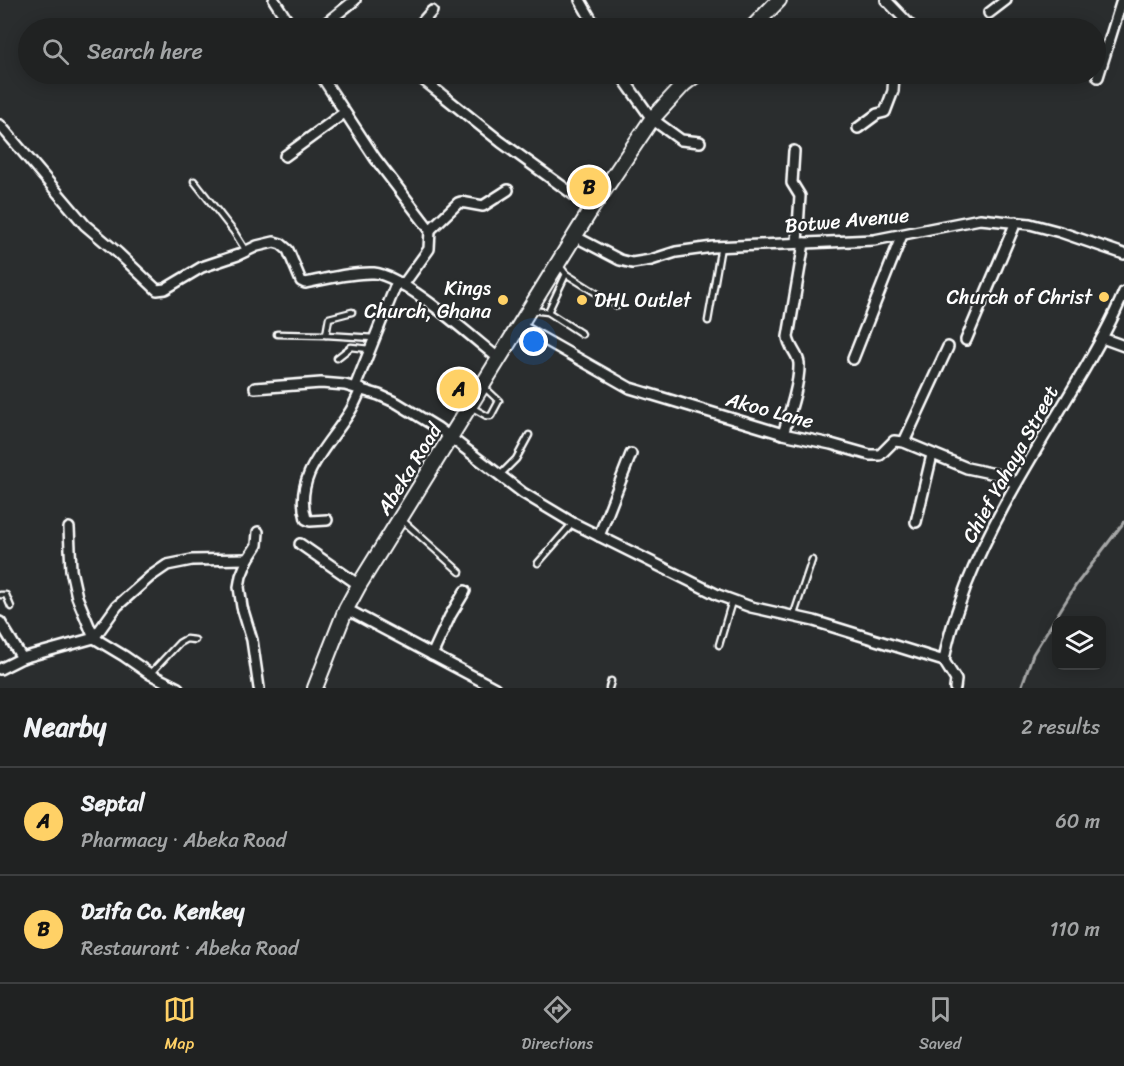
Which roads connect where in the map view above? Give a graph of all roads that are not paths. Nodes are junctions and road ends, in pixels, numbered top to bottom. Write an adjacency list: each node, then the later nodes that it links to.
1 (274, 0): 10 (street)
2 (354, 0): 11 (street)
3 (779, 0): 14 (street)
4 (886, 0): 15 (street)
5 (1006, 0): 9 (street)
6 (1122, 0): 16 (street)
7 (585, 2): 13 (street)
8 (432, 11): 12 (street)
9 (989, 13)
10 (286, 18)
11 (332, 18)
12 (426, 18)
13 (592, 18)
14 (762, 18)
15 (903, 18)
16 (1106, 51)
17 (326, 84): 22 (street)
18 (428, 84): 31 (street)
19 (627, 84): 23 (street)
20 (684, 84): 23 (street, Abeka Road)
21 (893, 84): 25 (street)
22 (344, 113): 28 (street); 33 (street)
23 (652, 119): 26 (street); 31 (street, Abeka Road)
24 (1, 127): 38 (street)
25 (858, 128)
26 (700, 142)
27 (794, 151): 36 (street)
28 (285, 156)
29 (194, 181): 38 (lane)
30 (508, 190): 33 (street)
31 (592, 208): 35 (street, Abeka Road)
32 (1016, 222): 34 (street, Botwe Avenue); 39 (street, Botwe Avenue); 55 (street)
33 (430, 230): 42 (street)
34 (902, 235): 36 (street, Botwe Avenue); 61 (street)
35 (574, 236): 37 (street, Botwe Avenue); 40 (street, Abeka Road)
36 (800, 243): 37 (street, Botwe Avenue); 66 (street)
37 (721, 246): 48 (lane)
38 (246, 250): 42 (street)
39 (1124, 254)
40 (557, 262): 41 (lane); 45 (street, Abeka Road)
41 (566, 274): 44 (lane); 47 (lane)
42 (400, 283): 53 (street); 60 (street)
43 (1124, 292): 54 (street, Chief Yahaya Street)
44 (617, 306)
45 (528, 310): 47 (lane); 49 (street, Abeka Road)
46 (352, 312): 51 (lane)
47 (548, 312): 52 (lane)
48 (708, 321)
49 (519, 325): 60 (street, Abeka Road); 66 (street, Akoo Lane)
50 (277, 334): 51 (lane)
51 (326, 334): 53 (lane)
52 (582, 334)
53 (374, 338): 58 (street)
54 (1102, 338): 56 (street); 73 (street, Chief Yahaya Street)
55 (966, 340)
56 (1124, 346)
57 (948, 347): 69 (street)
58 (369, 349): 59 (lane); 64 (street)
59 (337, 358)
60 (498, 358): 62 (street, Abeka Road)
61 (854, 359)
62 (482, 386): 65 (street, Abeka Road); 65 (lane)
63 (255, 388): 64 (street)
64 (358, 388): 68 (street); 74 (street)
65 (469, 406): 68 (street, Abeka Road)
66 (783, 434): 69 (street, Akoo Lane)
67 (529, 435): 72 (lane)
68 (451, 438): 72 (street); 75 (street, Abeka Road)
69 (904, 442): 71 (street)
70 (631, 454): 80 (street)
71 (932, 455): 73 (street); 76 (street)
72 (500, 475): 77 (street)
73 (1016, 483): 99 (street, Chief Yahaya Street)
74 (327, 519)
75 (401, 519): 85 (lane); 86 (street, Abeka Road)
76 (916, 522)
77 (573, 523): 80 (street); 84 (lane)
78 (69, 528): 94 (street)
79 (258, 532): 82 (street)
80 (598, 536): 89 (street)
81 (300, 544): 86 (street)
82 (248, 559): 94 (street); 104 (street)
83 (812, 560): 92 (lane)
84 (538, 563)
85 (460, 572)
86 (359, 585): 91 (street, Abeka Road)
87 (465, 591): 97 (street)
88 (0, 595): 90 (lane)
89 (732, 601): 92 (street); 96 (lane)
90 (11, 607)
91 (346, 609): 97 (street); 105 (street, Abeka Road)
92 (793, 616): 99 (street)
93 (0, 622): 98 (street)
94 (94, 638): 98 (street); 101 (street)
95 (195, 640): 101 (lane)
96 (719, 645)
97 (432, 656): 106 (street)
98 (22, 658): 100 (street)
99 (944, 661): 108 (street)
100 (0, 669)
101 (150, 674): 103 (street)
102 (611, 681): 107 (lane)
103 (178, 688)
104 (259, 688)
105 (315, 688)
106 (495, 688)
107 (609, 688)
108 (956, 688)

